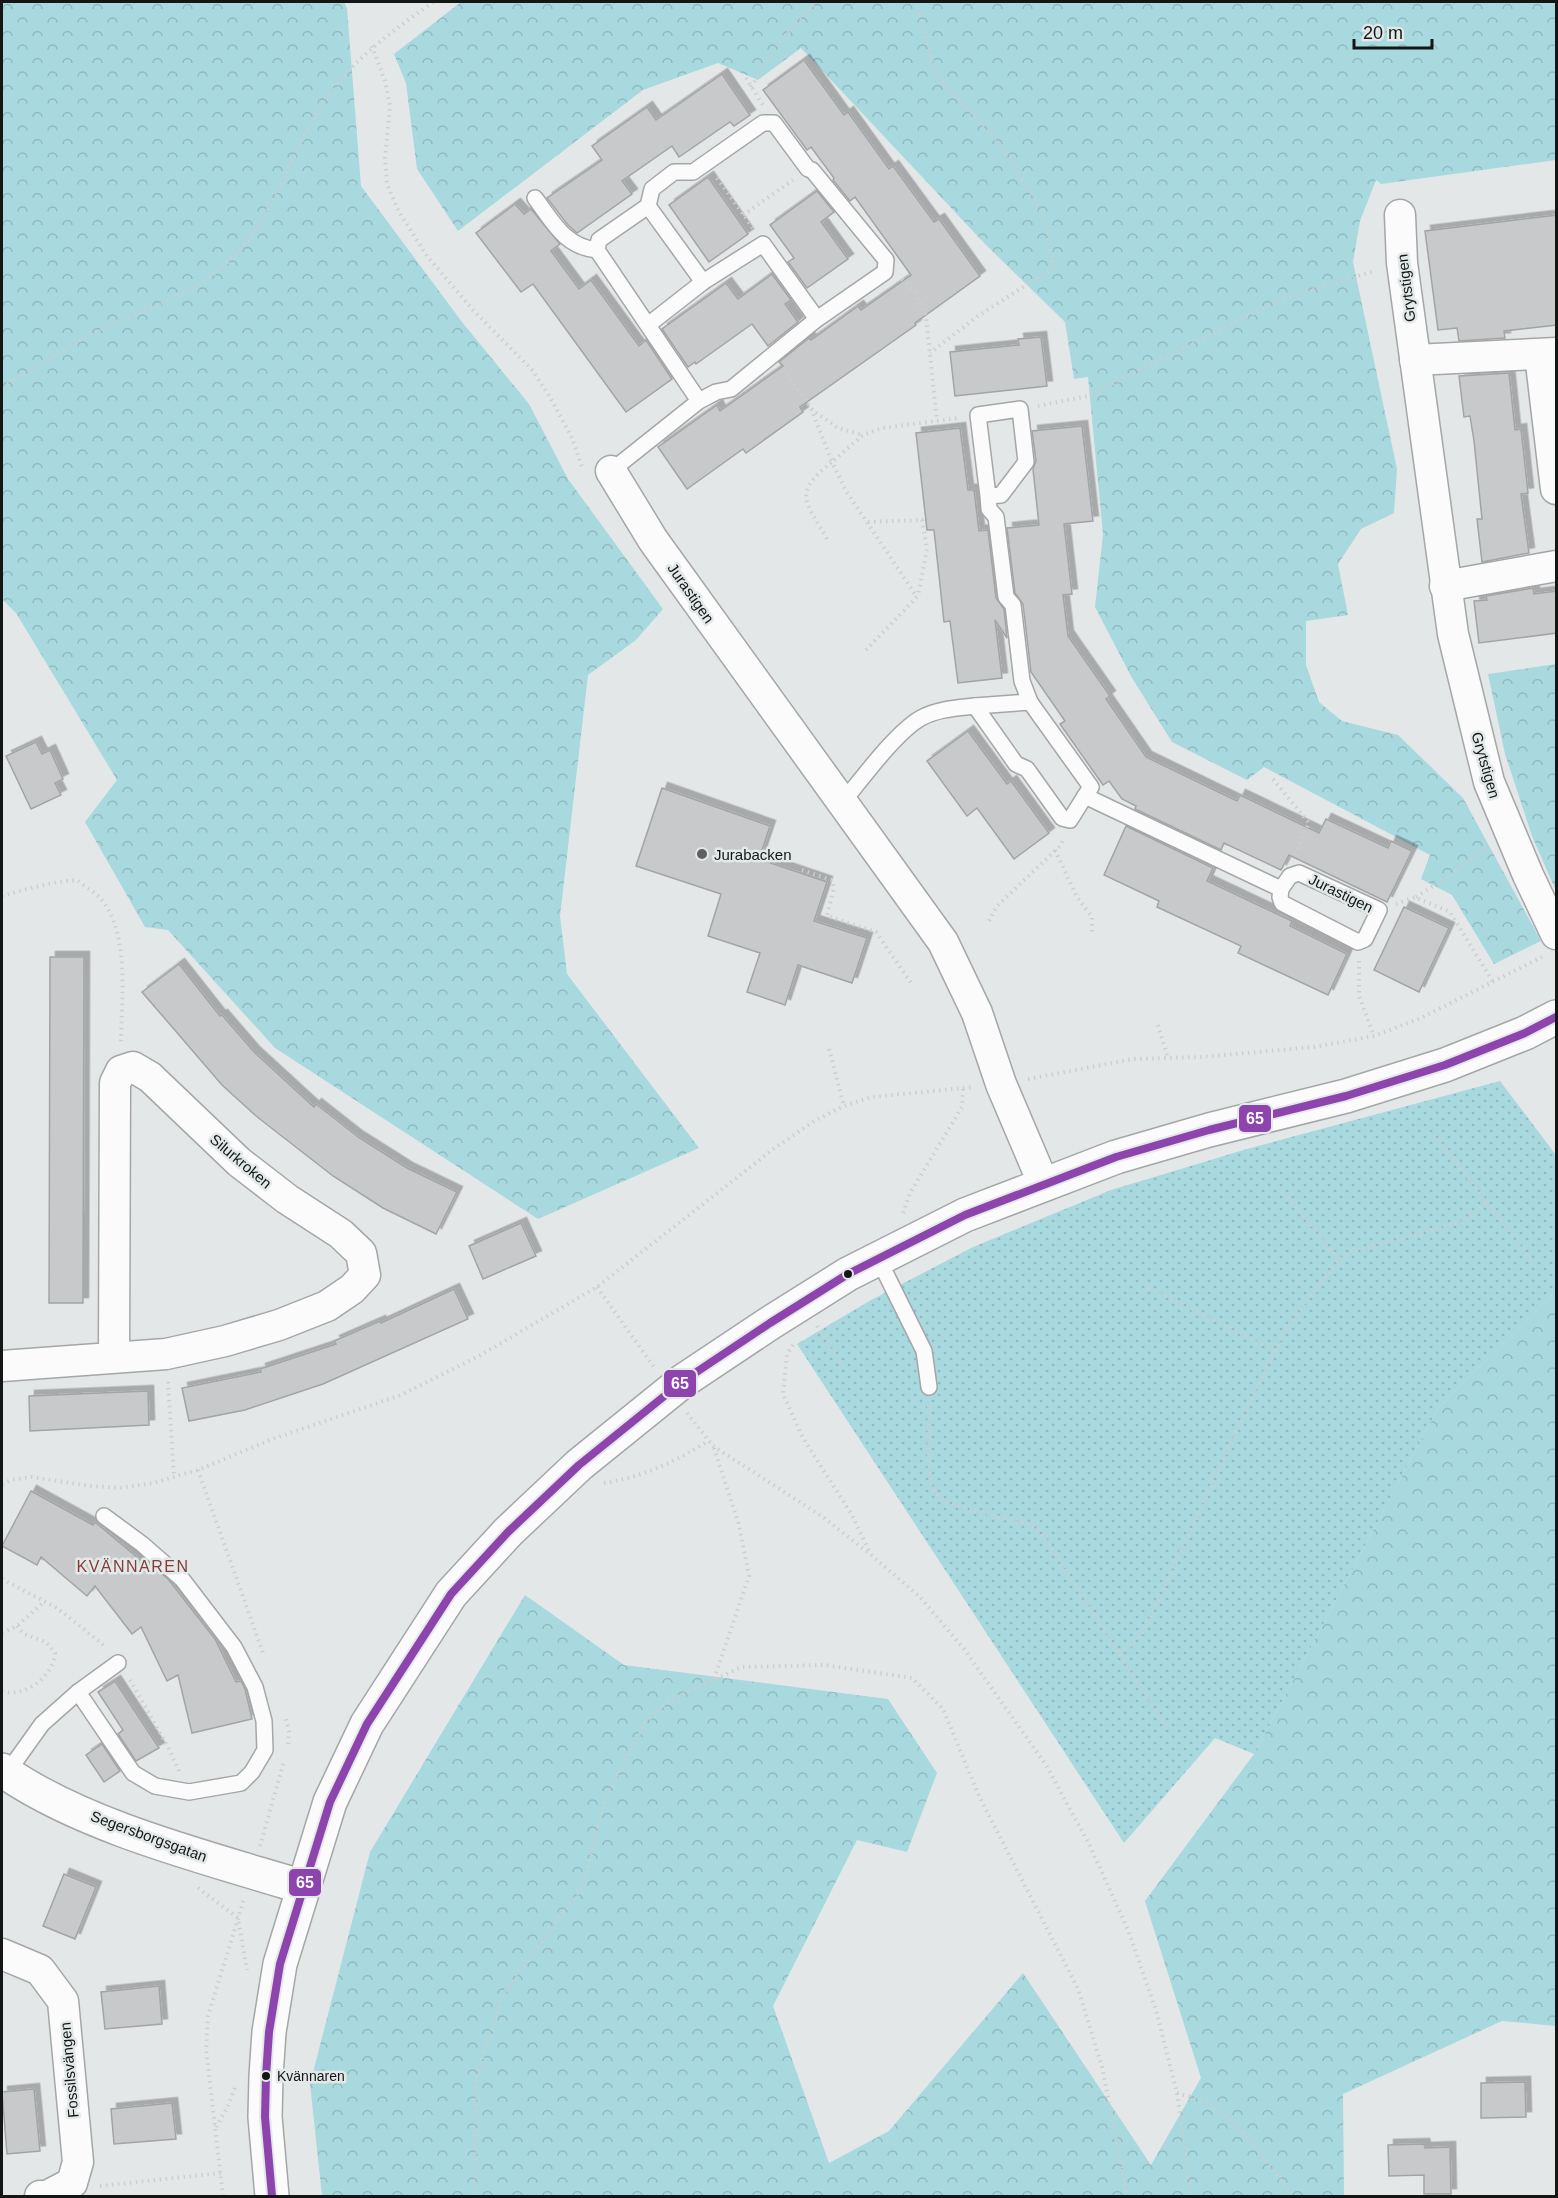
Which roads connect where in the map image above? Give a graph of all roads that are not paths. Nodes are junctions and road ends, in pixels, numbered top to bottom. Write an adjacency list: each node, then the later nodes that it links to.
1 (535, 198): 4 (lane)
2 (648, 206): 4 (lane); 5 (lane); 6 (lane, Jurastigen)
3 (1400, 215): 9 (street, Grytstigen)
4 (597, 250): 7 (lane)
5 (703, 282): 6 (lane); 7 (lane)
6 (817, 320): 10 (lane, Jurastigen)
7 (648, 326): 10 (lane)
8 (1548, 354): 9 (street); 12 (street)
9 (1415, 360): 15 (street, Grytstigen)
10 (699, 401): 11 (lane, Jurastigen)
11 (611, 471): 19 (street, Jurastigen)
12 (1557, 489)
13 (988, 496): 13 (lane); 16 (lane)
14 (1557, 566): 15 (street)
15 (1445, 586): 21 (street, Grytstigen)
16 (1030, 702): 17 (lane); 18 (lane)
17 (975, 706): 18 (lane); 19 (lane)
18 (1085, 796): 20 (lane, Jurastigen)
19 (842, 803): 23 (street, Jurastigen)
20 (1285, 882): 20 (lane, Jurastigen)
21 (1551, 945)
22 (1557, 1017): 23 (main road)
23 (1044, 1185): 24 (main road)
24 (878, 1258): 27 (lane); 32 (main road)
25 (114, 1357): 25 (street, Silurkroken); 26 (street, Silurkroken)
26 (2, 1366)
27 (929, 1387)
28 (104, 1516): 30 (lane)
29 (118, 1663): 30 (lane)
30 (78, 1692): 31 (lane)
31 (4, 1771): 32 (main road, Segersborgsgatan)
32 (303, 1887): 35 (main road)
33 (2, 1953): 34 (street, Fossilsvängen)
34 (40, 2196)
35 (272, 2196)

